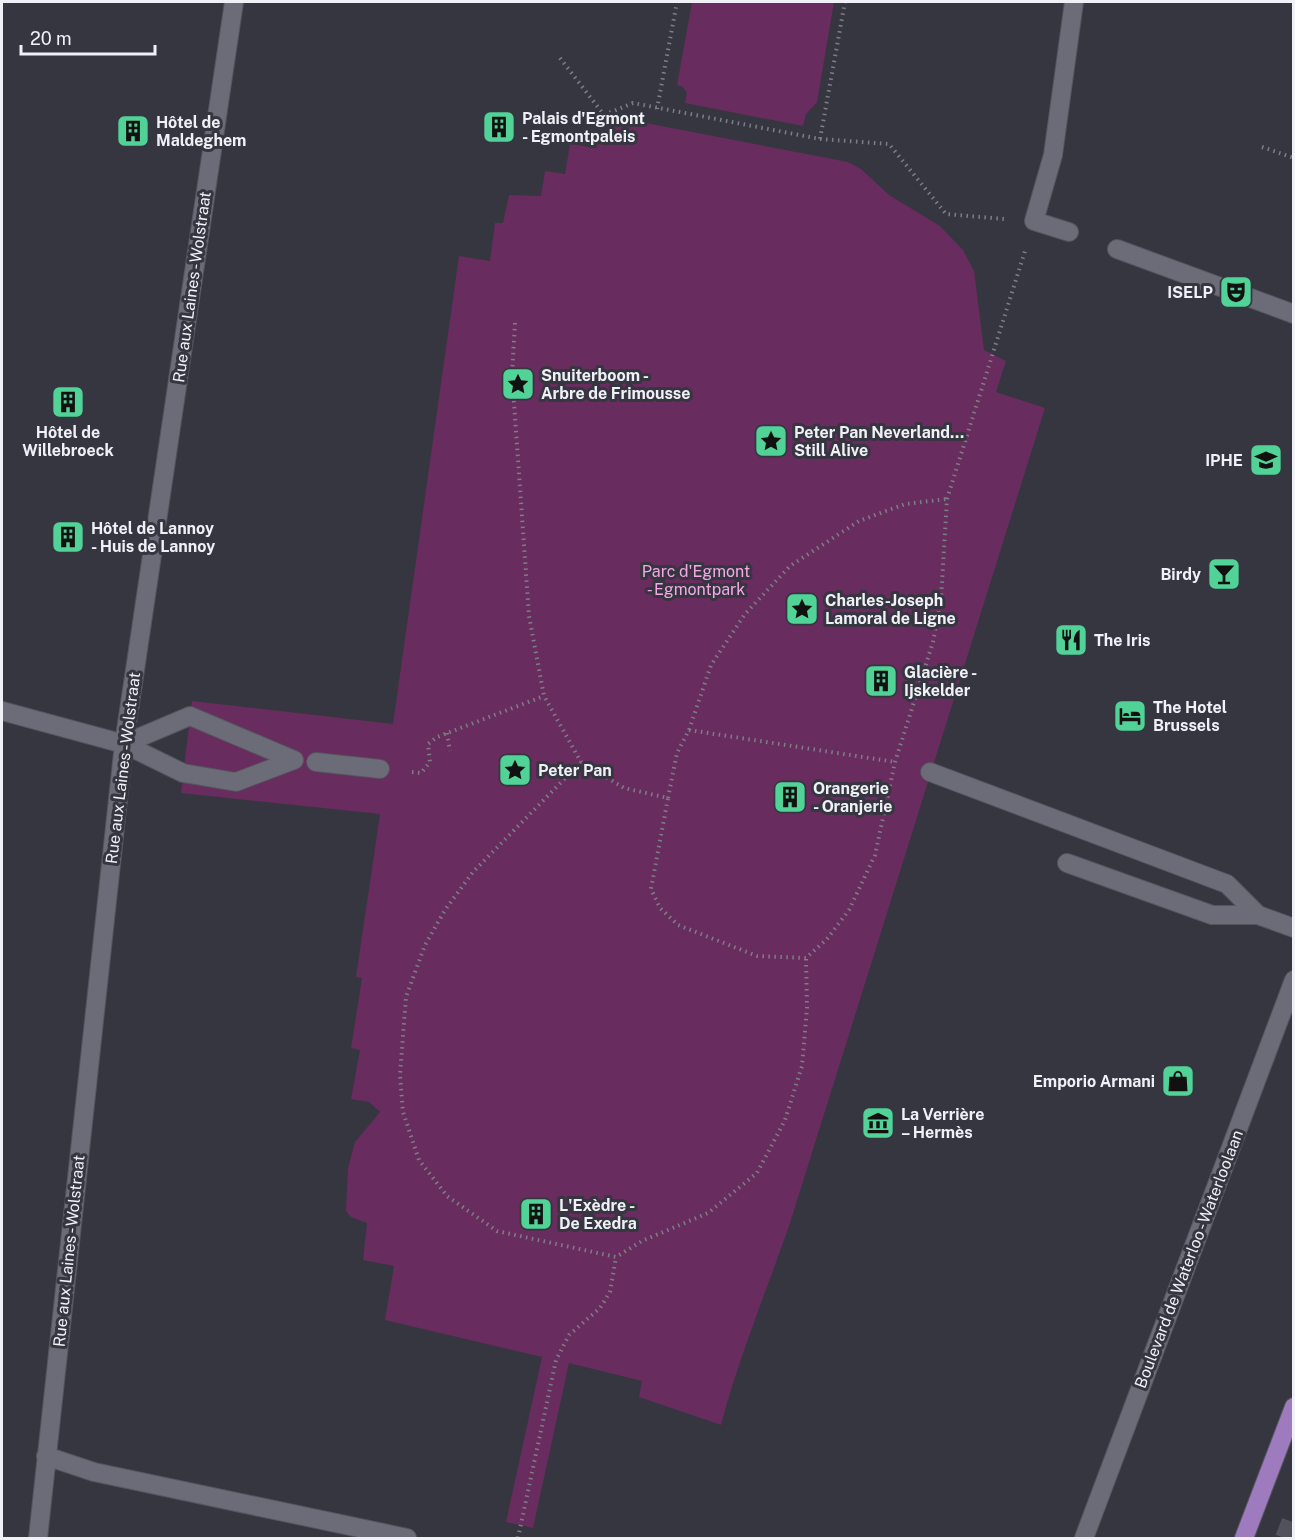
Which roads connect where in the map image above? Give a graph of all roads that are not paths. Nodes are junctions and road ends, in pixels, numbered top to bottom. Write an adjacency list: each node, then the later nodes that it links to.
1 (234, 2): 7 (street, Rue aux Laines - Wolstraat)
2 (1074, 2): 3 (street)
3 (1069, 232)
4 (1117, 249): 5 (street)
5 (1293, 314)
6 (2, 711): 7 (street)
7 (124, 744): 7 (street); 16 (street, Rue aux Laines - Wolstraat)
8 (316, 762): 9 (street)
9 (380, 769)
10 (930, 772): 12 (street)
11 (1067, 863): 12 (street)
12 (1258, 915): 13 (street)
13 (1293, 928)
14 (1293, 980): 19 (street, Boulevard de Waterloo - Waterloolaan)
15 (1293, 1407): 20 (main road)
16 (46, 1456): 17 (street, Rue aux Laines - Wolstraat); 18 (street)
17 (38, 1539)
18 (407, 1539)
19 (1084, 1539)
20 (1245, 1539)

